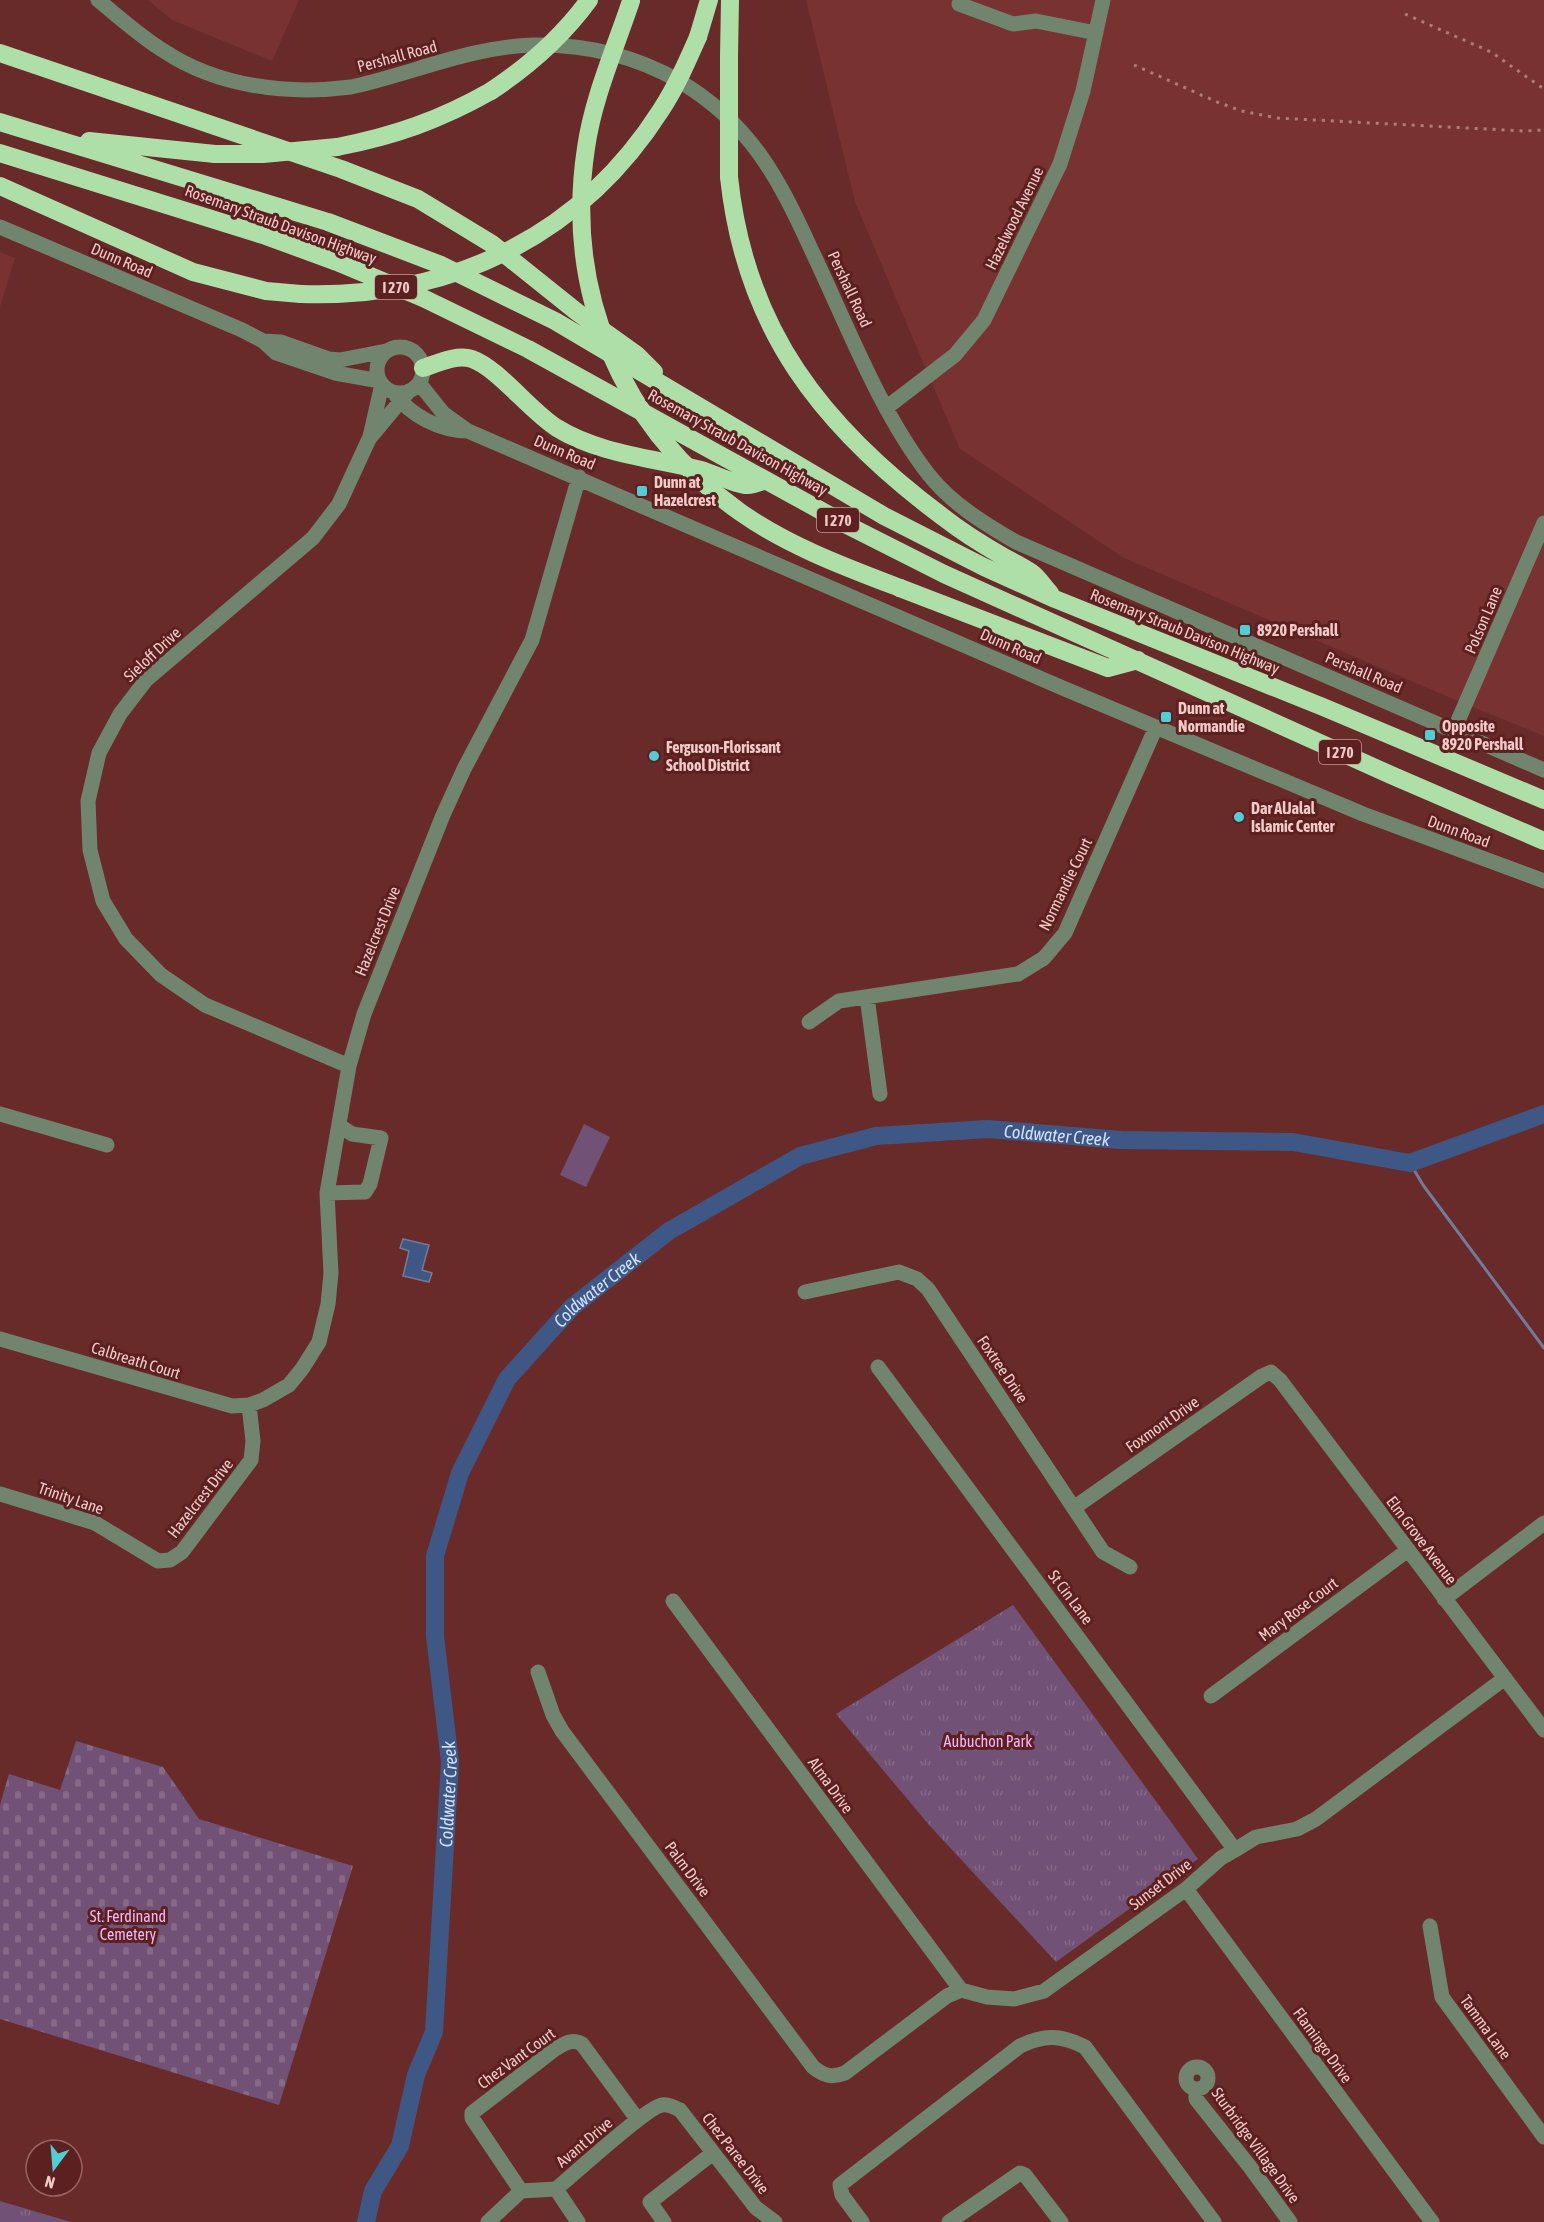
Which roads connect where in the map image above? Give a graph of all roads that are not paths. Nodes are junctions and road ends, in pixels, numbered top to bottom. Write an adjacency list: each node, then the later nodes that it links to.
1 (98, 0): 19 (street, Pershall Road)
2 (589, 0): 11 (highway, bridge)
3 (631, 0): 26 (highway, bridge)
4 (709, 0): 13 (highway, bridge)
5 (730, 0): 25 (highway, bridge)
6 (1103, 0): 8 (street, Hazelwood Avenue)
7 (959, 4): 8 (street)
8 (1096, 33): 19 (street, Hazelwood Avenue)
9 (0, 53): 18 (highway)
10 (0, 122): 11 (highway, Rosemary Straub Davison Highway / I 270)
11 (52, 138): 18 (highway, Rosemary Straub Davison Highway / I 270)
12 (0, 153): 23 (highway, Rosemary Straub Davison Highway / I 270)
13 (0, 186)
14 (0, 227): 15 (street, Dunn Road)
15 (263, 341): 16 (street, Dunn Road); 17 (street, Dunn Road)
16 (386, 351): 17 (street); 17 (street, Dunn Road)
17 (401, 386): 20 (street, Dunn Road); 20 (street, Dunn Road); 21 (street, Sieloff Drive); 21 (street, Sieloff Drive); 23 (highway)
18 (669, 389): 25 (highway, Rosemary Straub Davison Highway / I 270)
19 (886, 408): 28 (street, Pershall Road)
20 (468, 431): 22 (street, Dunn Road)
21 (369, 438): 35 (street, Sieloff Drive)
22 (579, 477): 27 (street, Dunn Road); 35 (street, Hazelcrest Drive)
23 (766, 480): 26 (highway, Rosemary Straub Davison Highway / I 270)
24 (1544, 523): 28 (street, Polson Lane)
25 (1056, 599): 30 (highway, Rosemary Straub Davison Highway / I 270)
26 (1138, 660): 31 (highway, Rosemary Straub Davison Highway / I 270)
27 (1156, 727): 32 (street, Dunn Road); 33 (street, Normandie Court)
28 (1454, 730): 29 (street, Pershall Road)
29 (1544, 770)
30 (1544, 800)
31 (1544, 842)
32 (1544, 881)
33 (867, 997): 34 (street, Normandie Court); 36 (street)
34 (809, 1022)
35 (349, 1065): 38 (street, Hazelcrest Drive)
36 (880, 1094)
37 (0, 1114): 39 (street)
38 (339, 1126): 40 (street, Hazelcrest Drive); 40 (street)
39 (107, 1144)
40 (327, 1193): 45 (street, Hazelcrest Drive)
41 (805, 1292): 47 (street, Foxtree Drive)
42 (0, 1339): 45 (street, Calbreath Court)
43 (878, 1367): 58 (street, St Cin Lane)
44 (1271, 1372): 47 (street, Foxmont Drive); 49 (street, Elm Grove Avenue)
45 (256, 1403): 50 (street, Hazelcrest Drive)
46 (0, 1494): 50 (street, Trinity Lane)
47 (1075, 1508): 51 (street, Foxtree Drive)
48 (1544, 1523): 52 (street)
49 (1408, 1550): 52 (street, Elm Grove Avenue); 56 (street, Mary Rose Court)
50 (158, 1562)
51 (1130, 1567)
52 (1444, 1599): 55 (street, Elm Grove Avenue)
53 (673, 1601): 61 (street, Alma Drive)
54 (538, 1672): 61 (street, Palm Drive)
55 (1505, 1678): 57 (street, Elm Grove Avenue); 58 (street, Sunset Drive)
56 (1210, 1696)
57 (1544, 1730)
58 (1234, 1850): 59 (street, Sunset Drive)
59 (1186, 1889): 61 (street, Sunset Drive); 78 (street, Flamingo Drive)
60 (1430, 1926): 65 (street, Tamma Lane)
61 (961, 1990)
62 (1196, 2089): 77 (street, Sturbridge Village Drive)
63 (669, 2105): 64 (street, Avant Drive); 66 (street, Chez Paree Drive)
64 (638, 2120): 67 (street, Avant Drive); 68 (street, Chez Vant Court)
65 (1544, 2137)
66 (713, 2153): 71 (street); 72 (street, Chez Paree Drive)
67 (556, 2189): 68 (street); 70 (street, Avant Drive)
68 (521, 2191): 69 (street)
69 (488, 2222)
70 (578, 2222)
71 (664, 2222)
72 (774, 2222)
73 (862, 2222): 76 (street)
74 (948, 2222): 75 (street)
75 (1061, 2222)
76 (1214, 2222)
77 (1290, 2222)
78 (1432, 2222)

